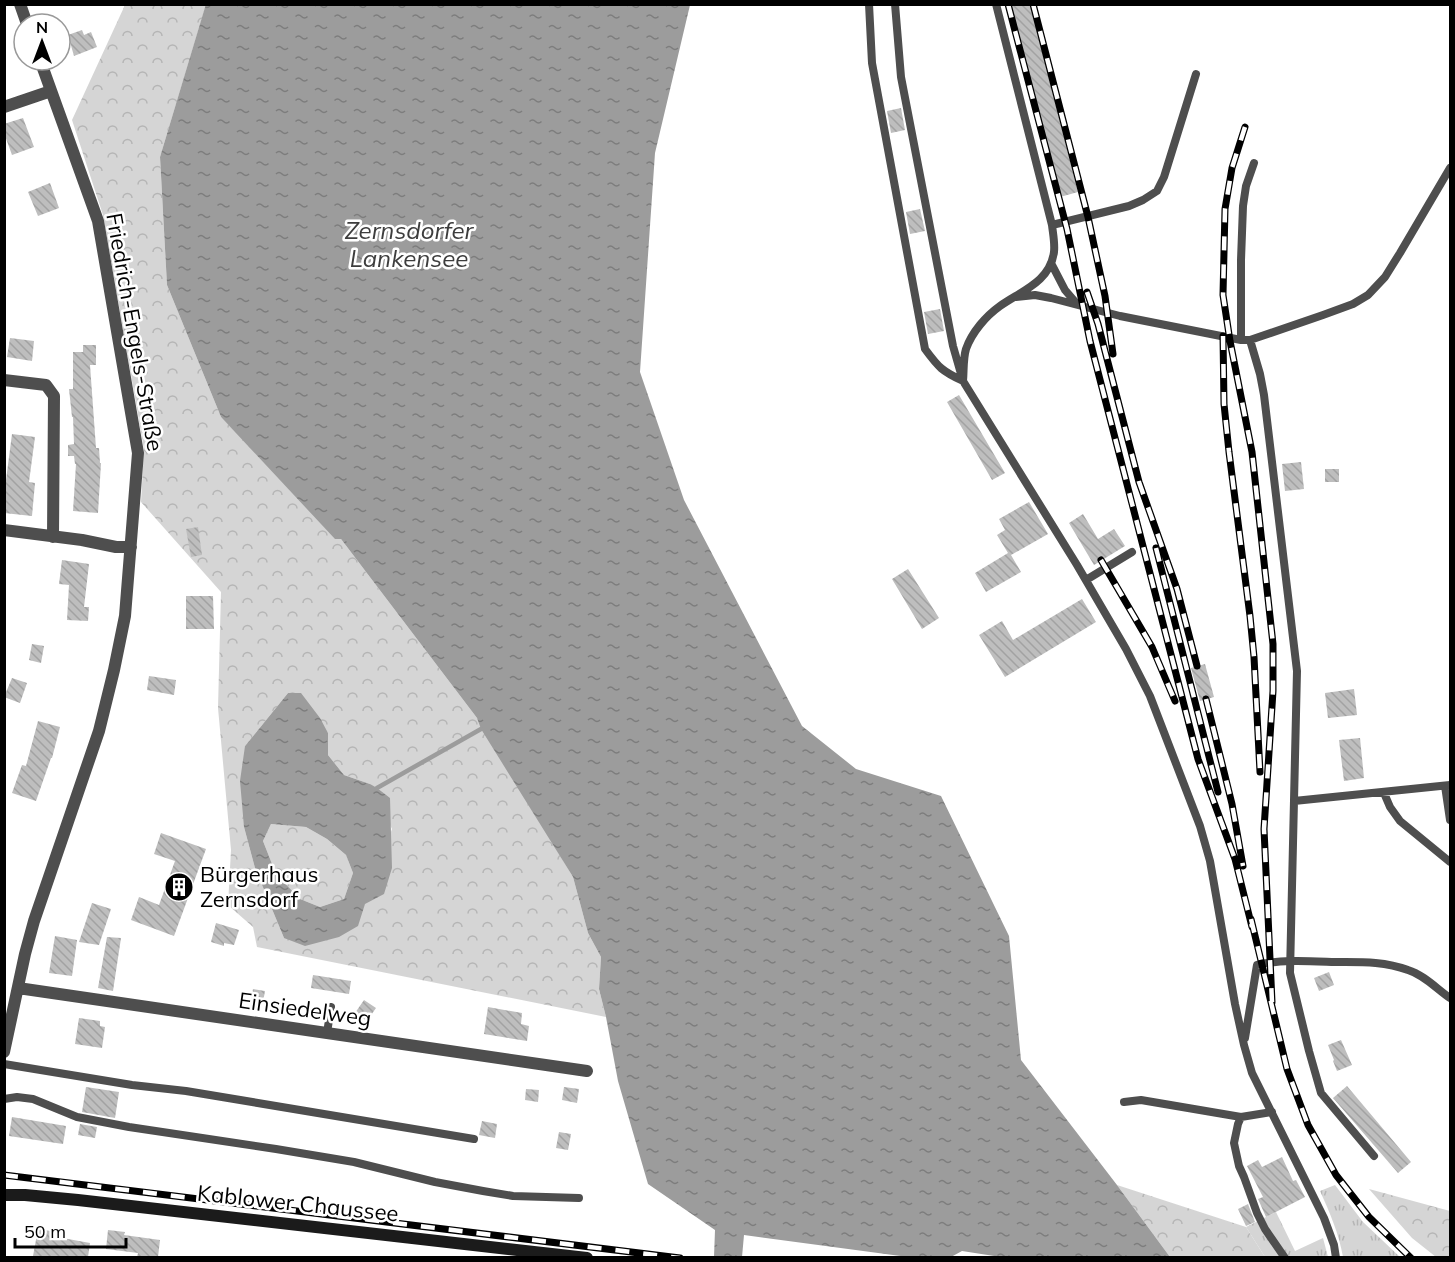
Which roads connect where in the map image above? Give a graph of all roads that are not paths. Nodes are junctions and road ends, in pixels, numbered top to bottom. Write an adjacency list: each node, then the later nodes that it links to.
1 (869, 4): 17 (lane)
2 (895, 4): 17 (lane)
3 (996, 4): 10 (lane)
4 (44, 72): 6 (street, Friedrich-Engels-Straße)
5 (1196, 74): 10 (lane)
6 (51, 91): 7 (street); 20 (street, Friedrich-Engels-Straße)
7 (4, 107)
8 (1254, 162): 14 (lane)
9 (1450, 168): 15 (lane)
10 (1052, 225): 11 (lane)
11 (1051, 263): 12 (lane); 13 (lane)
12 (1015, 297): 13 (lane); 17 (lane)
13 (1078, 305): 14 (lane)
14 (1241, 340): 15 (lane)
15 (1251, 340): 25 (lane)
16 (4, 380): 19 (street)
17 (963, 381): 22 (lane)
18 (4, 530): 19 (street)
19 (53, 537): 20 (street)
20 (131, 547): 29 (street, Friedrich-Engels-Straße)
21 (1132, 552): 22 (lane)
22 (1086, 580): 33 (lane)
23 (1448, 786): 24 (lane); 26 (lane)
24 (1384, 793): 25 (lane); 27 (lane)
25 (1294, 801): 28 (lane)
26 (1450, 820)
27 (1450, 862)
28 (1289, 960): 30 (lane); 33 (lane); 42 (lane)
29 (18, 988): 32 (street, Einsiedelweg); 34 (street, Friedrich-Engels-Straße)
30 (1450, 998)
31 (331, 1006): 32 (lane)
32 (327, 1034): 36 (street, Einsiedelweg)
33 (1244, 1045): 39 (lane)
34 (4, 1052)
35 (4, 1064): 41 (lane)
36 (587, 1071)
37 (4, 1099): 44 (lane)
38 (1124, 1102): 40 (lane)
39 (1272, 1112): 40 (lane); 47 (lane)
40 (1241, 1117): 46 (lane)
41 (474, 1139)
42 (1374, 1156)
43 (4, 1195): 45 (street, Kablower Chaussee)
44 (579, 1198)
45 (587, 1257)
46 (1286, 1257)
47 (1336, 1257)

